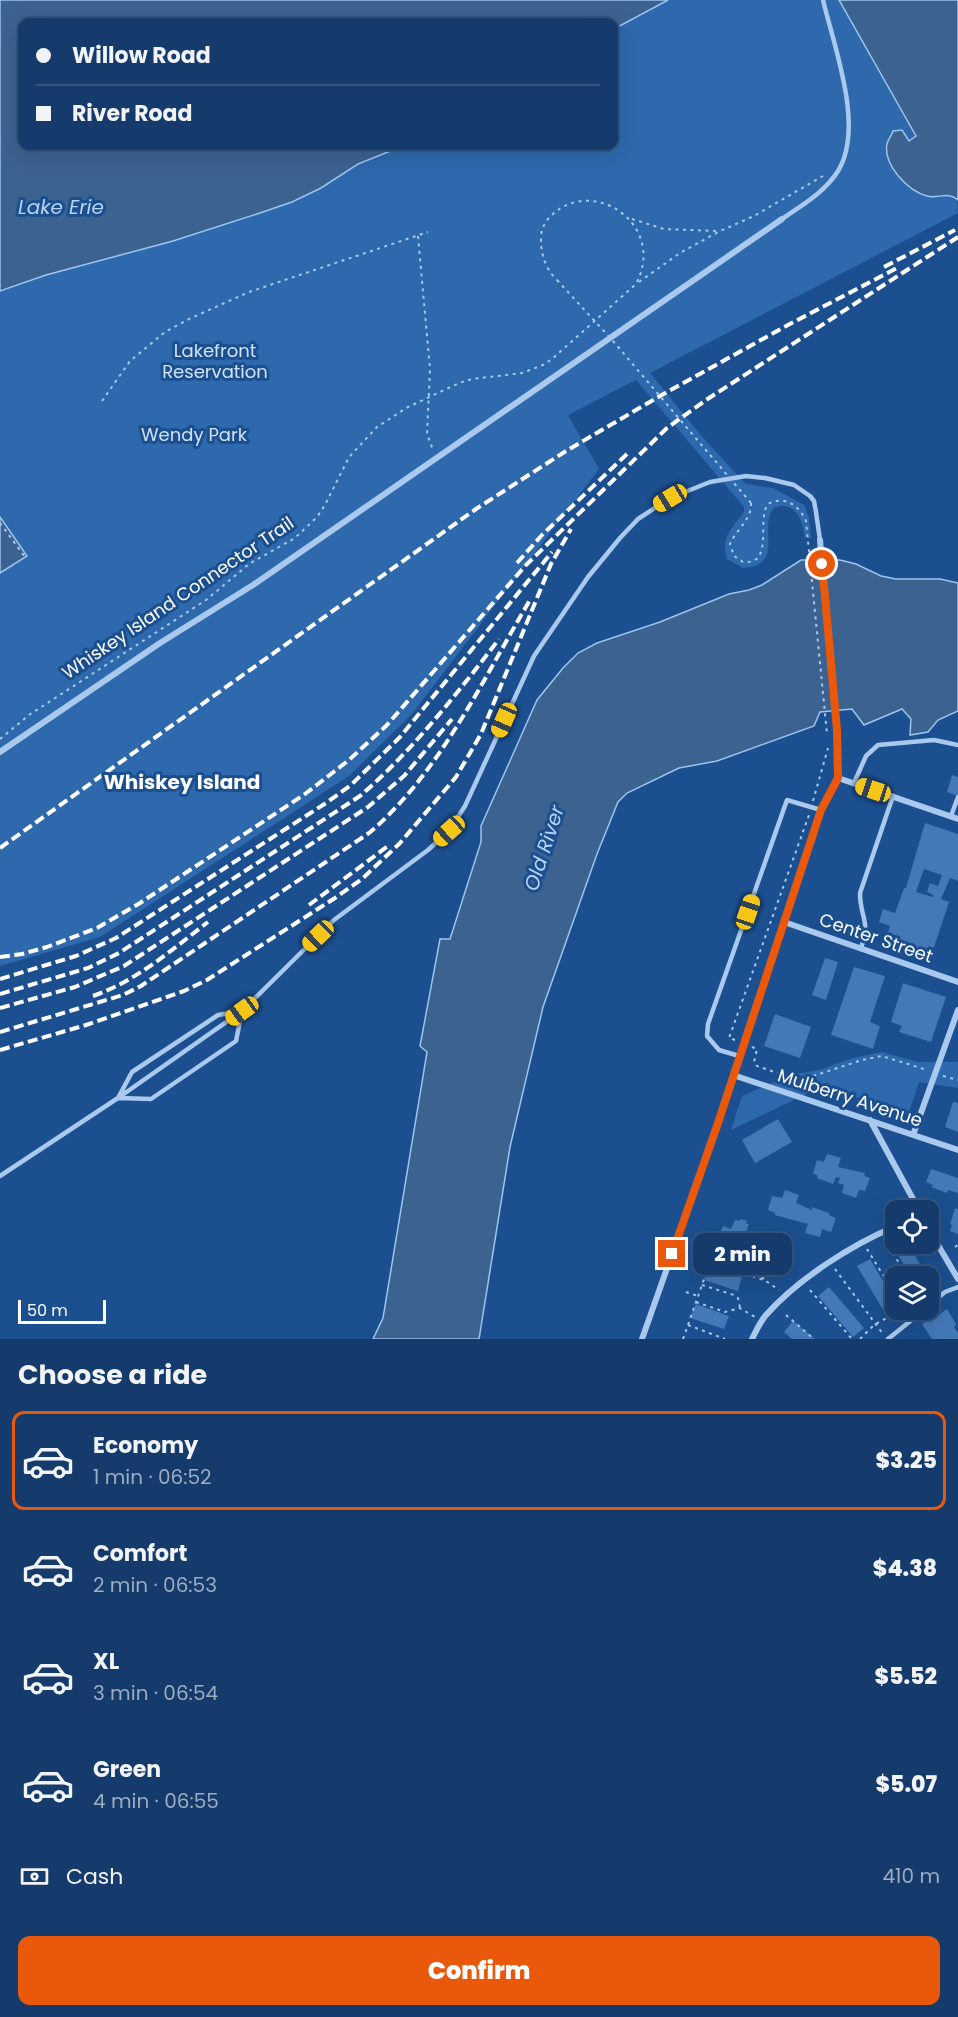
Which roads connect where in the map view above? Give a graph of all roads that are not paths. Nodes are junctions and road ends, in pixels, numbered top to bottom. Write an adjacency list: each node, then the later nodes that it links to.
1 (823, 0): 2 (lane)
2 (782, 219): 5 (street)
3 (820, 540): 6 (street); 16 (lane)
4 (958, 745): 7 (lane)
5 (0, 752)
6 (838, 778): 7 (street); 10 (street)
7 (854, 783): 8 (street)
8 (893, 796): 11 (street); 13 (lane)
9 (958, 797): 11 (lane)
10 (821, 810): 12 (street); 17 (lane)
11 (955, 818)
12 (784, 922): 13 (street, Center Street); 17 (street)
13 (861, 948): 14 (street, Center Street)
14 (958, 982)
15 (958, 1010): 21 (street)
16 (242, 1011): 19 (lane); 19 (lane); 19 (lane)
17 (739, 1056): 18 (street)
18 (733, 1076): 20 (street, Mulberry Avenue); 31 (street)
19 (118, 1098): 23 (lane)
20 (870, 1120): 21 (street, Mulberry Avenue); 24 (street)
21 (913, 1135): 22 (street, Mulberry Avenue)
22 (958, 1150)
23 (0, 1176)
24 (914, 1200)
25 (885, 1232): 32 (street)
26 (939, 1247): 27 (street)
27 (958, 1279)
28 (958, 1287): 29 (lane)
29 (939, 1297)
30 (911, 1320): 33 (lane)
31 (642, 1339)
32 (752, 1339)
33 (887, 1339)

